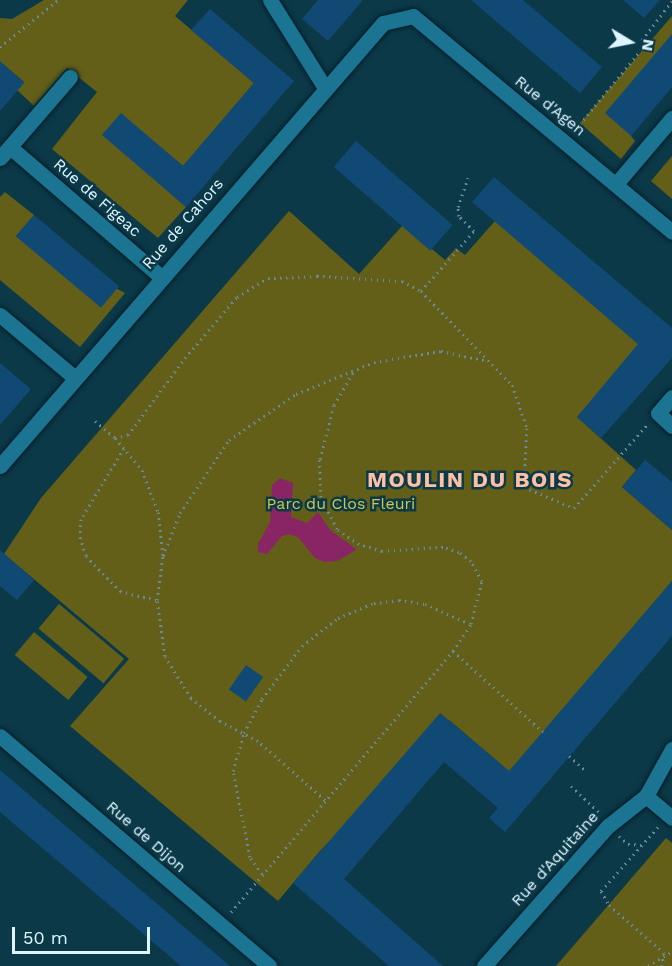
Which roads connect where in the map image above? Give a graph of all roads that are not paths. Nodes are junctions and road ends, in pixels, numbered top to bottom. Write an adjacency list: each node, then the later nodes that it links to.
1 (270, 0): 4 (street)
2 (401, 17): 4 (street, Rue de Cahors); 7 (street, Rue d'Agen)
3 (70, 77): 6 (street)
4 (325, 88): 9 (street, Rue de Cahors)
5 (672, 118): 7 (street)
6 (5, 152): 9 (street, Rue de Figeac)
7 (616, 184): 8 (street, Rue d'Agen)
8 (672, 232)
9 (161, 277): 11 (street, Rue de Cahors)
10 (0, 315): 11 (street)
11 (75, 378): 14 (street, Rue de Cahors)
12 (672, 397): 13 (street)
13 (672, 426)
14 (0, 466)
15 (0, 736): 19 (street, Rue de Dijon)
16 (672, 749): 17 (street, Rue d'Aquitaine)
17 (646, 796): 18 (street); 20 (street, Rue d'Aquitaine)
18 (670, 816)
19 (269, 966)
20 (484, 966)

